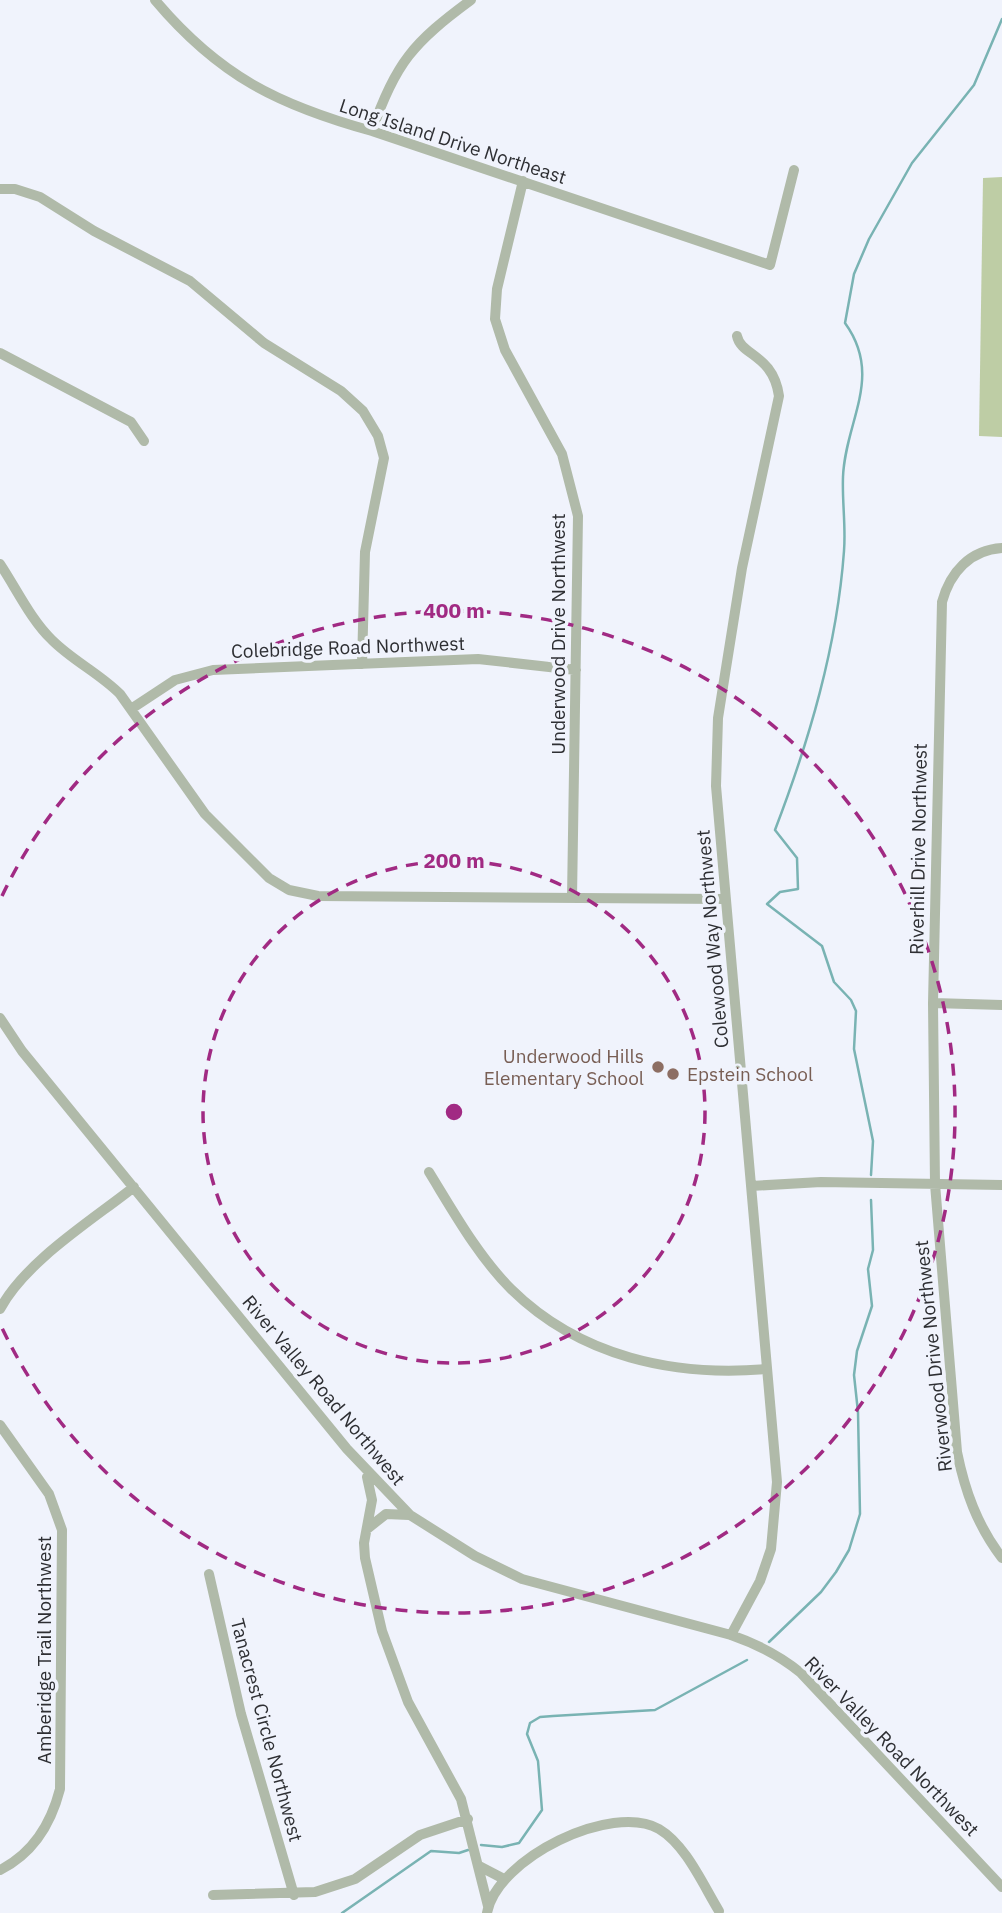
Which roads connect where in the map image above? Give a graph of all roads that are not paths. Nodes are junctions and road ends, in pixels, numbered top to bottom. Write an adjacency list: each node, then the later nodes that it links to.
1 (155, 0): 3 (street, Long Island Drive Northeast)
2 (471, 0): 3 (street)
3 (372, 131): 5 (street, Long Island Drive Northeast)
4 (794, 170): 5 (street, Long Island Drive Northeast)
5 (523, 181): 13 (street, Underwood Drive Northwest)
6 (0, 189): 12 (street)
7 (737, 336): 16 (street, Colewood Way Northwest)
8 (0, 353): 9 (street)
9 (145, 441)
10 (1002, 548): 17 (street, Riverhill Drive Northwest)
11 (0, 564): 14 (street)
12 (362, 664): 13 (street, Colebridge Road Northwest); 14 (street, Colebridge Road Northwest)
13 (576, 670): 15 (street, Underwood Drive Northwest)
14 (131, 709): 15 (street)
15 (572, 898): 16 (street)
16 (725, 899): 22 (street, Colewood Way Northwest)
17 (933, 1003): 18 (street); 21 (street, Riverhill Drive Northwest)
18 (1002, 1005)
19 (0, 1018): 24 (street, River Valley Road Northwest)
20 (429, 1172): 26 (street)
21 (935, 1184): 22 (street); 23 (street); 31 (street, Riverwood Drive Northwest)
22 (751, 1185): 26 (street, Colewood Way Northwest)
23 (1002, 1185)
24 (134, 1187): 25 (street); 28 (street, River Valley Road Northwest)
25 (0, 1309)
26 (767, 1369): 33 (street, Colewood Way Northwest)
27 (0, 1425): 36 (street, Amberidge Trail Northwest)
28 (366, 1473): 29 (street, River Valley Road Northwest); 30 (street)
29 (410, 1516): 30 (street); 33 (street, River Valley Road Northwest)
30 (367, 1529): 34 (street)
31 (1002, 1558)
32 (209, 1574): 40 (street, Tanacrest Circle Northwest)
33 (731, 1636): 38 (street, River Valley Road Northwest)
34 (468, 1819): 35 (street); 40 (street)
35 (479, 1866): 37 (street); 41 (street)
36 (0, 1870)
37 (504, 1879): 41 (street); 42 (street)
38 (1002, 1887)
39 (213, 1895): 40 (street)
40 (293, 1895)
41 (487, 1910)
42 (719, 1911)

